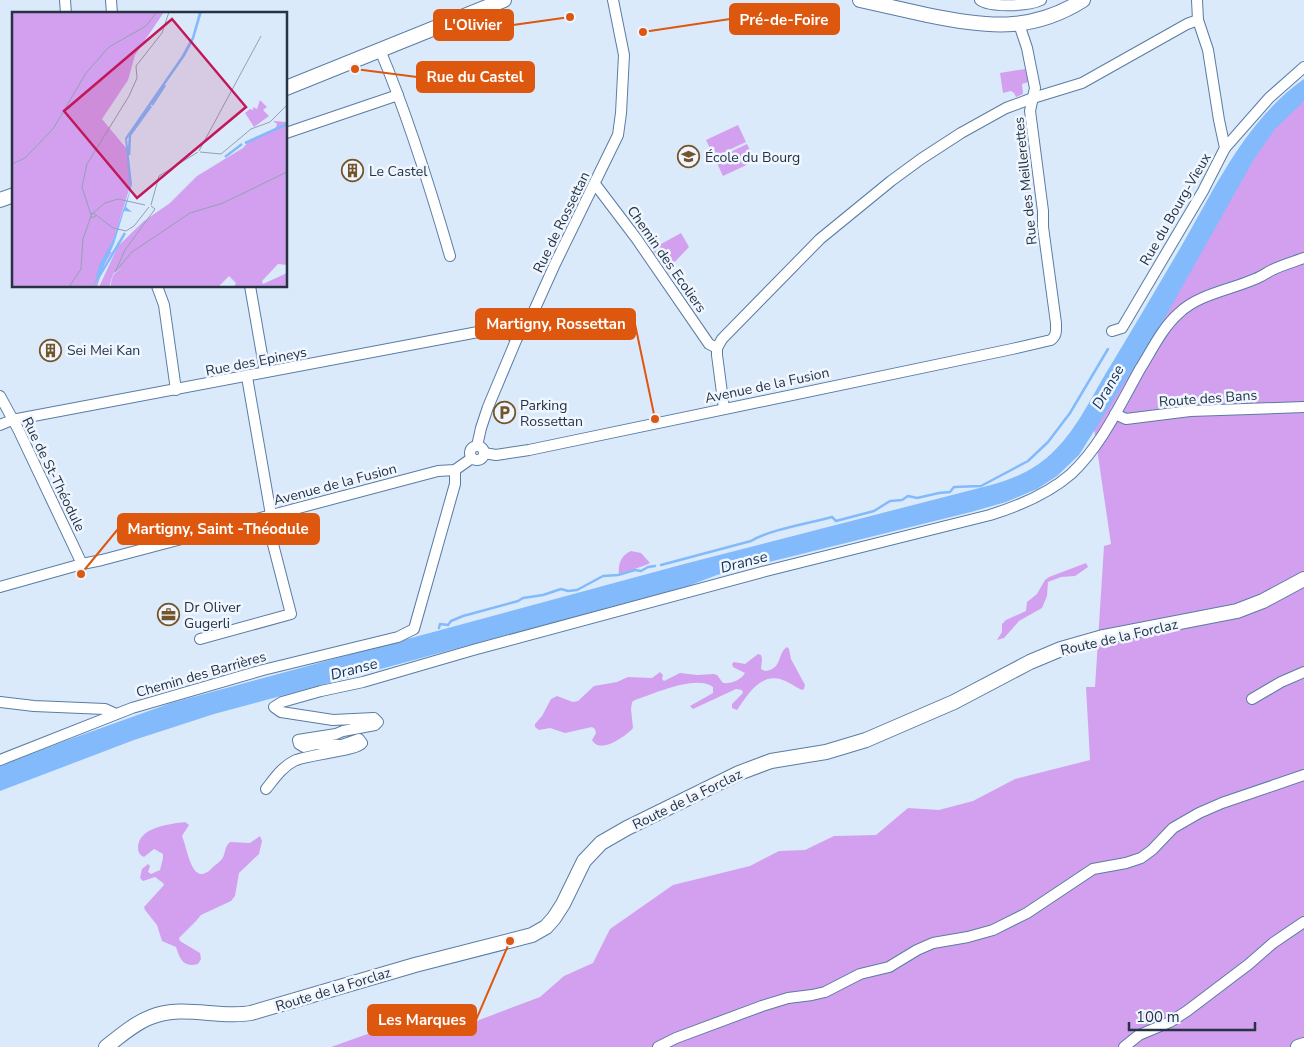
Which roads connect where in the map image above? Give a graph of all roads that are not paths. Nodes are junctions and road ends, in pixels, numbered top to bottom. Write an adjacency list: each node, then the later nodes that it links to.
1 (504, 0): 10 (main road)
2 (613, 0): 17 (street, Rue de Rossettan)
3 (860, 0): 9 (main road)
4 (980, 0): 7 (street)
5 (1083, 0): 9 (main road)
6 (1197, 0): 8 (street, Rue du Bourg-Vieux)
7 (1041, 1)
8 (1198, 20): 14 (street); 16 (street, Rue du Bourg-Vieux)
9 (1019, 24): 14 (street, Rue des Meillerettes)
10 (380, 50): 12 (main road); 13 (street)
11 (1304, 67): 16 (street)
12 (288, 87)
13 (398, 95): 15 (street); 20 (street)
14 (1033, 98): 25 (street, Rue des Meillerettes); 27 (street)
15 (288, 132)
16 (1225, 148): 24 (street, Rue du Bourg-Vieux)
17 (595, 184): 26 (street, Rue de Rossettan); 27 (street, Chemin des Ecoliers)
18 (12, 196): 19 (main road)
19 (0, 200)
20 (450, 256)
21 (1304, 258): 34 (street)
22 (158, 288): 30 (street)
23 (250, 288): 28 (street)
24 (1112, 331)
25 (1055, 337): 33 (street, Avenue de la Fusion)
26 (518, 338): 28 (street, Rue des Epineys); 37 (street, Rue de Rossettan)
27 (717, 348): 33 (street)
28 (266, 372): 29 (street, Rue des Epineys)
29 (247, 377): 30 (street, Rue des Epineys); 39 (street)
30 (176, 390): 35 (street, Rue des Epineys)
31 (0, 396): 35 (street, Rue de St-Théodule)
32 (1304, 407): 34 (street, Route des Bans)
33 (724, 408): 37 (street, Avenue de la Fusion)
34 (1115, 414): 50 (street)
35 (12, 420): 36 (street, Rue des Epineys); 40 (street, Rue de St-Théodule)
36 (0, 425)
37 (481, 450): 38 (street, Avenue de la Fusion)
38 (455, 470): 39 (street, Avenue de la Fusion); 47 (street, Chemin des Barrières)
39 (268, 516): 40 (street, Avenue de la Fusion); 43 (street)
40 (82, 564): 42 (street, Avenue de la Fusion)
41 (1304, 579): 53 (main road, Route de la Forclaz)
42 (0, 588)
43 (200, 639)
44 (1304, 672): 45 (street)
45 (1252, 699)
46 (0, 702): 47 (street)
47 (116, 714): 48 (street, Chemin des Barrières)
48 (0, 760)
49 (1304, 775): 54 (street)
50 (266, 789)
51 (1304, 922): 55 (street)
52 (1304, 1045): 56 (main road)
53 (106, 1047)
54 (658, 1047)
55 (1124, 1047)
56 (1298, 1047)

